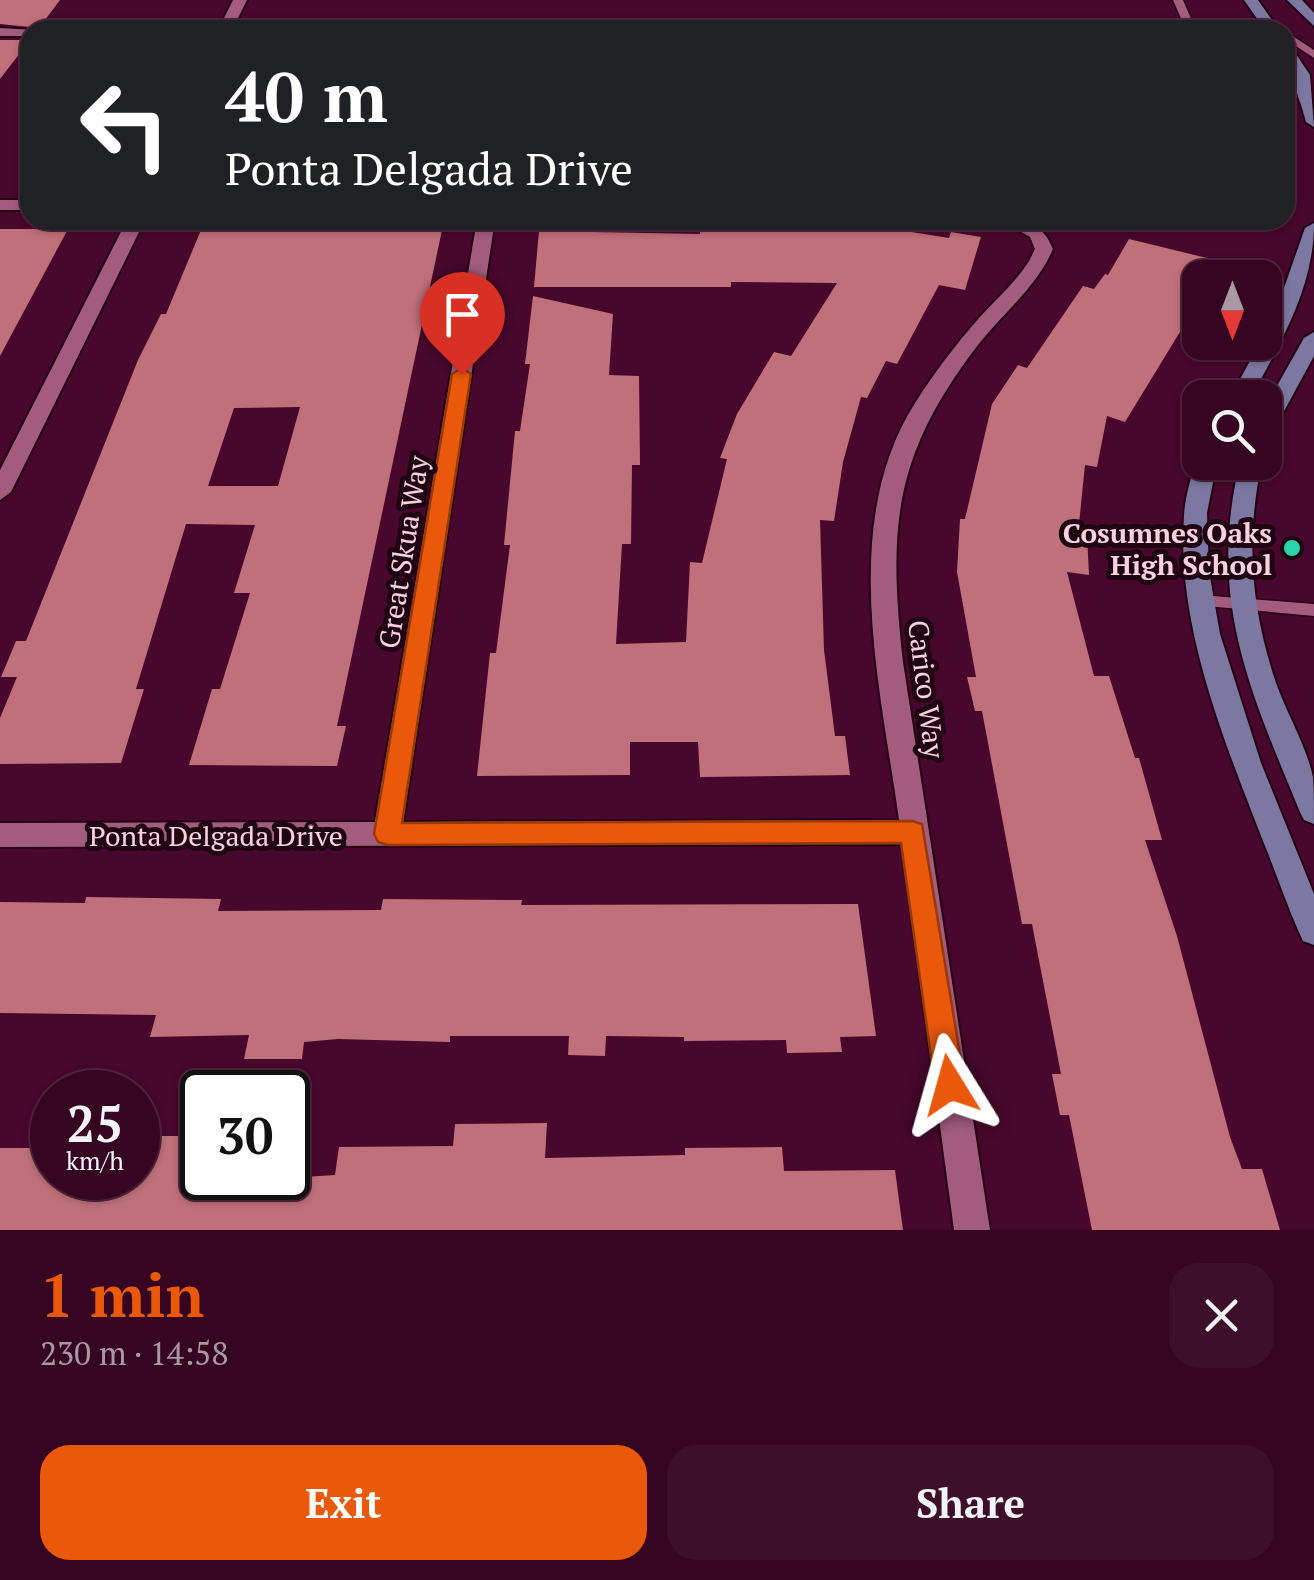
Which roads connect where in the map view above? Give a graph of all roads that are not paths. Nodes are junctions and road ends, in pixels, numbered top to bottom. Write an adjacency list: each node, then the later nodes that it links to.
1 (1294, 0): 2 (street)
2 (1314, 22)
3 (1295, 64): 4 (street)
4 (1314, 122)
5 (1314, 228): 10 (street)
6 (131, 230): 13 (street)
7 (484, 230): 22 (street, Great Skua Way)
8 (1032, 230): 21 (street, Carico Way)
9 (1314, 338): 11 (street)
10 (1250, 380)
11 (1282, 395)
12 (0, 444): 13 (street)
13 (24, 444): 16 (street)
14 (1201, 480): 17 (street)
15 (1246, 480): 18 (street)
16 (0, 492)
17 (1201, 601): 18 (lane); 24 (street)
18 (1240, 604): 19 (lane); 20 (street)
19 (1314, 610)
20 (1314, 812)
21 (912, 832): 22 (street, Ponta Delgada Drive); 25 (street, Carico Way)
22 (388, 834): 23 (street, Ponta Delgada Drive)
23 (0, 835)
24 (1314, 932)
25 (972, 1230)

